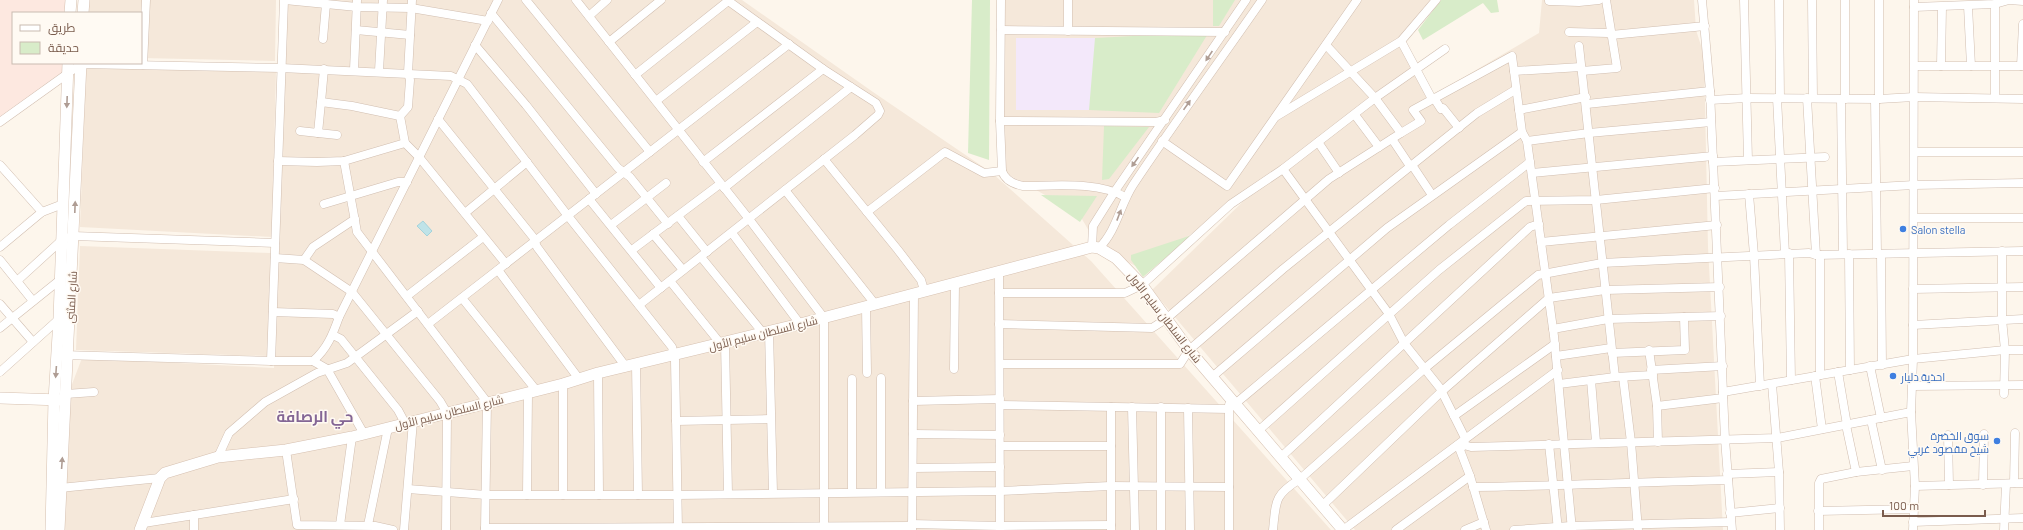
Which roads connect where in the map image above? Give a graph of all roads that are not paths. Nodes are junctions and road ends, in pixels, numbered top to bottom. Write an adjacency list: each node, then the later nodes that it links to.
1 (71, 0): 38 (street)
2 (84, 0): 39 (street)
3 (146, 0): 62 (street)
4 (284, 0): 5 (street); 69 (street)
5 (289, 0): 31 (street)
6 (498, 0): 41 (street)
7 (526, 0): 120 (street)
8 (576, 0): 40 (street)
9 (607, 0): 40 (street)
10 (661, 0): 55 (street)
11 (727, 0): 42 (street); 79 (street)
12 (1001, 0): 46 (street)
13 (1068, 0): 47 (street)
14 (1246, 0): 48 (street)
15 (1262, 0): 115 (street, one-way to 15)
16 (1357, 0): 58 (street)
17 (1436, 0): 54 (street)
18 (1599, 0): 27 (street)
19 (1606, 0): 52 (street)
20 (1702, 0): 44 (street)
21 (1744, 0): 87 (street)
22 (1778, 0): 88 (street)
23 (1812, 0): 89 (street)
24 (1845, 0): 91 (street)
25 (1879, 0): 92 (street)
26 (2009, 0): 28 (street); 35 (street)
27 (1549, 1)
28 (2023, 1)
29 (383, 3): 32 (street); 33 (street); 50 (street)
30 (1956, 3): 36 (street); 37 (street)
31 (326, 4): 32 (street); 53 (street)
32 (357, 4): 45 (street)
33 (411, 4): 41 (street); 51 (street)
34 (1914, 4): 37 (street); 63 (street)
35 (1995, 4): 36 (street); 66 (street)
36 (1968, 6): 65 (street)
37 (1942, 7): 64 (street)
38 (70, 12)
39 (84, 12)
40 (588, 16): 55 (street)
41 (490, 17): 57 (street); 140 (street)
42 (758, 22): 56 (street); 94 (street)
43 (2023, 24): 67 (street)
44 (1705, 26): 52 (street); 83 (street)
45 (356, 30): 50 (street); 74 (street)
46 (1001, 30): 47 (street); 104 (street)
47 (1068, 31): 48 (street)
48 (1225, 32): 102 (street, one-way to 102)
49 (1569, 32): 52 (street)
50 (381, 33): 51 (street); 77 (street)
51 (410, 35): 78 (street)
52 (1611, 35): 73 (street)
53 (323, 39)
54 (1401, 40): 70 (street); 75 (street)
55 (609, 42): 79 (street)
56 (789, 44): 72 (street); 108 (street)
57 (475, 45): 80 (street); 158 (street)
58 (1326, 45): 75 (street); 101 (street)
59 (1579, 46): 73 (street)
60 (1445, 49): 70 (street)
61 (81, 64): 62 (street); 68 (street); 184 (street, شارع المثنى, one-way to 61)
62 (143, 65): 69 (street)
63 (1915, 66): 64 (street); 84 (street)
64 (1941, 66): 65 (street)
65 (1970, 66): 66 (street)
66 (1995, 66): 67 (street); 90 (street)
67 (2022, 66)
68 (68, 68): 103 (street); 165 (street, شارع المثنى, one-way to 165)
69 (281, 68): 71 (street); 130 (street)
70 (1417, 68): 85 (street); 86 (street)
71 (324, 69): 74 (street); 96 (street)
72 (823, 69): 81 (street); 133 (street)
73 (1582, 69): 76 (street); 95 (street)
74 (354, 70): 77 (street)
75 (1351, 71): 85 (street); 101 (street)
76 (1514, 71): 82 (street); 86 (street)
77 (379, 72): 78 (street)
78 (408, 73): 80 (street); 99 (street)
79 (635, 74): 94 (street)
80 (459, 79): 100 (street); 132 (street)
81 (851, 87): 126 (street); 147 (street)
82 (1515, 90): 97 (street); 106 (street)
83 (1710, 96): 87 (street); 95 (street); 105 (street)
84 (1914, 96): 90 (street); 92 (street); 121 (street)
85 (1375, 98): 98 (street); 111 (street)
86 (1433, 98): 106 (street); 111 (street)
87 (1747, 98): 88 (street); 129 (street)
88 (1778, 98): 89 (street); 128 (street)
89 (1810, 98): 91 (street); 125 (street)
90 (1995, 98): 93 (street)
91 (1843, 99): 92 (street); 150 (street)
92 (1877, 99): 148 (street)
93 (2023, 99)
94 (656, 101): 108 (street)
95 (1586, 101): 97 (street); 112 (street)
96 (322, 102): 99 (street); 110 (street)
97 (1519, 110): 109 (street)
98 (1355, 115): 117 (street); 119 (street)
99 (400, 116): 118 (street)
100 (438, 119): 123 (street); 149 (street)
101 (1274, 119): 115 (street)
102 (1165, 120): 104 (street); 153 (street, one-way to 153)
103 (0, 122)
104 (1000, 122): 139 (street)
105 (1711, 122): 112 (street); 127 (street)
106 (1459, 128): 136 (street)
107 (300, 131): 110 (street)
108 (678, 131): 120 (street); 133 (street)
109 (1522, 132): 116 (street); 157 (street)
110 (318, 133): 113 (street)
111 (1401, 133): 114 (street)
112 (1589, 133): 116 (street); 137 (street)
113 (337, 135)
114 (1392, 139): 119 (street); 136 (street)
115 (1162, 141): 159 (street)
116 (1527, 141): 134 (street)
117 (1318, 142): 138 (street); 141 (street)
118 (405, 143): 123 (street); 131 (street)
119 (1379, 147): 141 (street)
120 (650, 152): 140 (street)
121 (1914, 152): 122 (street); 146 (street)
122 (2023, 152)
123 (419, 157): 143 (street); 169 (street)
124 (1825, 157): 125 (street)
125 (1810, 158): 128 (street); 152 (street)
126 (824, 159): 151 (street); 168 (street)
127 (1713, 159): 129 (street); 137 (street); 154 (street)
128 (1780, 159): 129 (street); 155 (street)
129 (1748, 160)
130 (278, 161): 131 (street); 188 (street)
131 (344, 161): 160 (street)
132 (527, 162): 149 (street); 170 (street)
133 (703, 162): 147 (street)
134 (1530, 162): 142 (street); 224 (street)
135 (0, 165): 167 (street)
136 (1411, 166): 157 (street); 180 (street)
137 (1593, 167): 142 (street); 164 (street)
138 (1283, 169): 162 (street); 217 (street)
139 (1002, 171): 153 (street); 168 (street)
140 (625, 172): 158 (street); 161 (street)
141 (1339, 173): 162 (street)
142 (1532, 173): 163 (street)
143 (407, 182): 160 (street); 192 (street)
144 (666, 183): 161 (street)
145 (2023, 184): 146 (street)
146 (1914, 185): 148 (street); 172 (street)
147 (722, 186): 171 (street); 175 (street)
148 (1876, 187): 150 (street); 198 (street)
149 (495, 189): 169 (street); 186 (street)
150 (1842, 189): 152 (street); 197 (street)
151 (786, 190): 175 (street); 234 (street)
152 (1812, 190): 155 (street); 201 (street)
153 (1115, 191): 159 (street); 190 (street)
154 (1716, 192): 156 (street); 164 (street); 179 (street)
155 (1783, 192): 156 (street); 196 (street)
156 (1749, 194): 200 (street)
157 (1432, 195): 204 (street)
158 (593, 197): 170 (street); 178 (street)
159 (1125, 197): 190 (street, one-way to 159)
160 (351, 198): 166 (street); 174 (street)
161 (647, 198): 176 (street); 178 (street)
162 (1304, 198): 180 (street); 244 (street)
163 (1535, 200): 164 (street); 177 (street); 237 (street)
164 (1596, 200): 183 (street)
165 (63, 204): 167 (street); 184 (street, شارع المثنى)
166 (324, 204)
167 (42, 212): 189 (street)
168 (867, 212): 226 (street)
169 (464, 213): 185 (street)
170 (568, 216): 186 (street); 233 (street)
171 (678, 216): 176 (street); 199 (street)
172 (1914, 218): 173 (street); 195 (street)
173 (2023, 218)
174 (355, 219): 192 (street); 206 (street)
175 (749, 219): 181 (street); 242 (street)
176 (668, 224): 182 (street)
177 (1539, 224): 187 (street); 259 (street)
178 (611, 225): 191 (street)
179 (1717, 225): 183 (street); 202 (street)
180 (1328, 232): 204 (street); 261 (street)
181 (732, 233): 199 (street); 249 (street)
182 (653, 234): 191 (street); 210 (street)
183 (1600, 235): 187 (street); 207 (street)
184 (68, 237): 188 (street); 213 (street, شارع المثنى); 215 (street); 266 (street, شارع المثنى)
185 (483, 237): 208 (street); 228 (street)
186 (535, 242): 208 (street); 275 (street)
187 (1541, 242): 212 (street)
188 (275, 243): 203 (street)
189 (0, 247)
190 (1095, 248): 211 (street, شارع السلطان سليم الأول); 217 (street, شارع السلطان سليم الأول)
191 (632, 250): 220 (street)
192 (372, 251): 225 (street); 228 (street)
193 (2002, 251): 194 (street); 195 (street); 221 (street)
194 (2023, 251)
195 (1914, 253): 198 (street); 222 (street)
196 (1787, 254): 200 (street); 201 (street); 295 (street)
197 (1846, 254): 198 (street); 201 (street); 282 (street)
198 (1879, 254): 274 (street)
199 (704, 255): 210 (street); 254 (street)
200 (1754, 255): 202 (street); 300 (street)
201 (1818, 255): 288 (street)
202 (1718, 256): 207 (street); 218 (street)
203 (275, 258): 206 (street); 236 (street)
204 (1348, 259): 224 (street); 291 (street)
205 (0, 260): 215 (street)
206 (304, 260): 225 (street)
207 (1602, 263): 212 (street); 223 (street)
208 (506, 264): 209 (street)
209 (498, 270): 229 (street); 292 (street)
210 (683, 270): 214 (street)
211 (999, 271): 216 (street, شارع السلطان سليم الأول); 227 (street)
212 (1545, 272): 230 (street); 280 (street)
213 (61, 279): 231 (street); 243 (street, شارع المثنى)
214 (670, 280): 220 (street); 258 (street)
215 (17, 281): 231 (street)
216 (955, 283): 226 (street, شارع السلطان سليم الأول); 279 (street)
217 (1142, 285): 227 (street); 244 (street, شارع السلطان سليم الأول)
218 (1720, 287): 223 (street); 238 (street)
219 (2023, 287): 221 (street)
220 (661, 288): 233 (street)
221 (2002, 288): 222 (street); 245 (street)
222 (1913, 289): 251 (street)
223 (1605, 290): 230 (street); 247 (street)
224 (1371, 291): 237 (street); 314 (street)
225 (352, 292): 239 (street); 256 (street)
226 (919, 292): 234 (street, شارع السلطان سليم الأول); 311 (street)
227 (999, 293): 250 (street)
228 (407, 296): 235 (street)
229 (462, 298): 248 (street); 304 (street)
230 (1549, 298): 253 (street); 305 (street)
231 (33, 301): 241 (street)
232 (0, 304): 241 (street)
233 (639, 306): 267 (street)
234 (870, 306): 242 (street, شارع السلطان سليم الأول); 286 (street)
235 (418, 311): 248 (street); 256 (street)
236 (273, 312): 239 (street); 271 (street)
237 (1389, 314): 259 (street); 332 (street)
238 (1721, 316): 240 (street); 276 (street)
239 (339, 317): 255 (street)
240 (1684, 317): 247 (street); 263 (street)
241 (12, 318): 252 (street); 257 (street)
242 (824, 318): 249 (street, شارع السلطان سليم الأول); 381 (street)
243 (59, 319): 257 (street); 266 (street, شارع المثنى)
244 (1166, 319): 250 (street); 261 (street, شارع السلطان سليم الأول)
245 (2002, 319): 246 (street); 251 (street); 264 (street)
246 (2023, 319)
247 (1608, 320): 253 (street); 262 (street)
248 (428, 324): 312 (street)
249 (800, 324): 254 (street, شارع السلطان سليم الأول)
250 (999, 324): 273 (street)
251 (1913, 324): 270 (street)
252 (0, 328)
253 (1553, 329): 260 (street)
254 (766, 332): 258 (street, شارع السلطان سليم الأول); 325 (street)
255 (333, 335): 269 (street); 272 (street)
256 (386, 335): 269 (street); 321 (street)
257 (33, 342): 283 (street)
258 (722, 343): 267 (street, شارع السلطان سليم الأول); 324 (street)
259 (1404, 343): 280 (street); 352 (street)
260 (1555, 344): 268 (street); 322 (street)
261 (1189, 350): 273 (street); 291 (street, شارع السلطان سليم الأول)
262 (1611, 350): 263 (street); 268 (street); 289 (street)
263 (1649, 350): 287 (street)
264 (2005, 350): 265 (street); 270 (street); 302 (street)
265 (2023, 350)
266 (62, 355): 271 (street); 308 (street, شارع المثنى); 310 (street, شارع المثنى, one-way to 310)
267 (674, 355): 275 (street, شارع السلطان سليم الأول); 327 (street)
268 (1556, 356): 281 (street)
269 (355, 358): 278 (street); 328 (street)
270 (1913, 359): 274 (street); 301 (street)
271 (271, 361): 272 (street)
272 (313, 361): 278 (street)
273 (1000, 364): 313 (street)
274 (1882, 364): 277 (street)
275 (631, 366): 285 (street, شارع السلطان سليم الأول); 386 (street)
276 (1723, 366): 287 (street); 307 (street)
277 (1870, 366): 282 (street); 323 (street)
278 (327, 369): 334 (street); 351 (street)
279 (954, 369)
280 (1424, 369): 305 (street); 362 (street)
281 (1558, 370): 297 (street); 345 (street)
282 (1850, 370): 284 (street)
283 (0, 372)
284 (1838, 372): 288 (street); 329 (street)
285 (598, 373): 292 (street, شارع السلطان سليم الأول); 391 (street)
286 (867, 373)
287 (1652, 373): 289 (street); 315 (street)
288 (1817, 376): 295 (street); 331 (street)
289 (1619, 377): 294 (street); 343 (street)
290 (881, 378): 383 (street)
291 (1212, 378): 314 (street, شارع السلطان سليم الأول)
292 (580, 379): 296 (street, شارع السلطان سليم الأول)
293 (852, 379): 382 (street)
294 (1591, 380): 297 (street); 342 (street)
295 (1791, 380): 298 (street)
296 (563, 384): 304 (street, شارع السلطان سليم الأول); 390 (street)
297 (1559, 384): 347 (street)
298 (1772, 384): 300 (street); 340 (street)
299 (2023, 385): 302 (street)
300 (1760, 386): 307 (street)
301 (1913, 386): 302 (street); 320 (street)
302 (2003, 386): 306 (street)
303 (94, 392): 308 (street)
304 (532, 392): 312 (street, شارع السلطان سليم الأول); 389 (street)
305 (1442, 392): 322 (street); 394 (street)
306 (2004, 394)
307 (1723, 395): 315 (street); 341 (street)
308 (66, 397): 310 (street); 377 (street, شارع المثنى, one-way to 308)
309 (0, 398): 310 (street)
310 (54, 400): 419 (street, شارع المثنى)
311 (913, 401): 313 (street); 335 (street)
312 (487, 402): 321 (street, شارع السلطان سليم الأول); 388 (street)
313 (1000, 402): 316 (street); 337 (street)
314 (1231, 404): 319 (street); 332 (street, شارع السلطان سليم الأول); 375 (street)
315 (1657, 406): 344 (street)
316 (1111, 407): 317 (street); 349 (street)
317 (1132, 407): 318 (street); 369 (street)
318 (1161, 407): 319 (street); 373 (street)
319 (1188, 408): 374 (street)
320 (1911, 412): 323 (street); 353 (street)
321 (447, 414): 328 (street, شارع السلطان سليم الأول); 380 (street)
322 (1454, 416): 345 (street)
323 (1881, 418): 326 (street)
324 (727, 420): 325 (street); 327 (street); 387 (street)
325 (770, 420): 385 (street)
326 (1871, 420): 329 (street); 356 (street)
327 (676, 421): 392 (street)
328 (409, 422): 330 (street, شارع السلطان سليم الأول); 378 (street)
329 (1847, 425): 331 (street); 358 (street)
330 (388, 428): 334 (street, شارع السلطان سليم الأول); 404 (street)
331 (1822, 429): 340 (street)
332 (1258, 431): 352 (street, شارع السلطان سليم الأول)
333 (2015, 433): 364 (street)
334 (364, 434): 339 (street, شارع السلطان سليم الأول)
335 (913, 434): 337 (street); 355 (street)
336 (1984, 434): 367 (street)
337 (1000, 435): 348 (street)
338 (1948, 435): 366 (street)
339 (352, 437): 350 (street, شارع السلطان سليم الأول); 402 (street)
340 (1777, 438): 341 (street); 357 (street)
341 (1725, 439): 344 (street); 360 (street)
342 (1596, 442): 343 (street); 347 (street)
343 (1631, 442): 344 (street); 363 (street)
344 (1658, 442)
345 (1462, 444): 346 (street); 359 (street); 430 (street)
346 (1549, 444): 347 (street); 370 (street)
347 (1565, 444): 371 (street)
348 (1000, 446): 349 (street); 354 (street)
349 (1111, 446): 368 (street)
350 (286, 450): 351 (street, شارع السلطان سليم الأول); 393 (street)
351 (218, 457): 361 (street, شارع السلطان سليم الأول)
352 (1281, 457): 362 (street, شارع السلطان سليم الأول)
353 (1913, 466): 356 (street); 372 (street)
354 (1000, 467): 355 (street); 379 (street)
355 (913, 468): 384 (street)
356 (1882, 470): 358 (street)
357 (1779, 472): 360 (street); 395 (street)
358 (1856, 472): 397 (street)
359 (1470, 476): 376 (street); 431 (street)
360 (1727, 477): 363 (street); 398 (street)
361 (160, 478): 377 (street, شارع السلطان سليم الأول); 403 (street)
362 (1300, 479): 394 (street, شارع السلطان سليم الأول); 429 (street)
363 (1634, 482): 371 (street); 410 (street)
364 (2019, 483): 365 (street)
365 (2006, 484): 367 (street); 401 (street)
366 (1949, 485): 367 (street); 372 (street)
367 (1983, 485)
368 (1110, 486): 369 (street); 379 (street); 415 (street)
369 (1134, 486): 373 (street); 425 (street)
370 (1554, 486): 371 (street); 376 (street); 418 (street)
371 (1568, 486): 416 (street)
372 (1915, 486): 396 (street)
373 (1160, 487): 374 (street); 426 (street)
374 (1190, 487): 375 (street); 427 (street)
375 (1229, 487): 428 (street)
376 (1473, 487): 405 (street)
377 (60, 488): 420 (street, شارع المثنى)
378 (408, 489): 380 (street); 423 (street)
379 (1000, 491): 384 (street); 414 (street)
380 (447, 492): 388 (street); 424 (street)
381 (825, 492): 382 (street); 385 (street); 413 (street)
382 (852, 492): 383 (street)
383 (881, 492): 384 (street)
384 (913, 492): 409 (street)
385 (772, 493): 387 (street)
386 (638, 494): 391 (street); 392 (street)
387 (728, 494): 392 (street)
388 (486, 495): 389 (street); 417 (street)
389 (527, 495): 390 (street)
390 (563, 495): 391 (street)
391 (599, 495)
392 (677, 495): 412 (street)
393 (294, 499): 399 (street); 408 (street)
394 (1322, 505): 430 (street, شارع السلطان سليم الأول)
395 (1780, 508): 398 (street); 434 (street)
396 (1913, 509): 397 (street); 407 (street)
397 (1818, 511): 435 (street)
398 (1730, 513): 406 (street)
399 (194, 515): 403 (street); 421 (street)
400 (2023, 518): 401 (street)
401 (2004, 519): 407 (street); 436 (street)
402 (340, 525): 404 (street); 408 (street)
403 (142, 526)
404 (368, 526): 411 (street)
405 (1485, 526): 432 (street)
406 (1731, 526): 410 (street)
407 (1913, 526)
408 (296, 527)
409 (912, 527): 413 (street); 414 (street)
410 (1638, 527): 416 (street)
411 (381, 528): 422 (street)
412 (678, 528): 413 (street); 417 (street)
413 (824, 528)
414 (1000, 528): 415 (street)
415 (1111, 528)
416 (1571, 528): 418 (street)
417 (485, 529)
418 (1558, 529): 433 (street)
419 (52, 530)
420 (59, 530)
421 (194, 530)
422 (393, 530)
423 (404, 530)
424 (446, 530)
425 (1135, 530)
426 (1161, 530)
427 (1190, 530)
428 (1229, 530)
429 (1273, 530)
430 (1343, 530)
431 (1396, 530)
432 (1465, 530)
433 (1514, 530)
434 (1780, 530)
435 (1819, 530)
436 (2004, 530)

